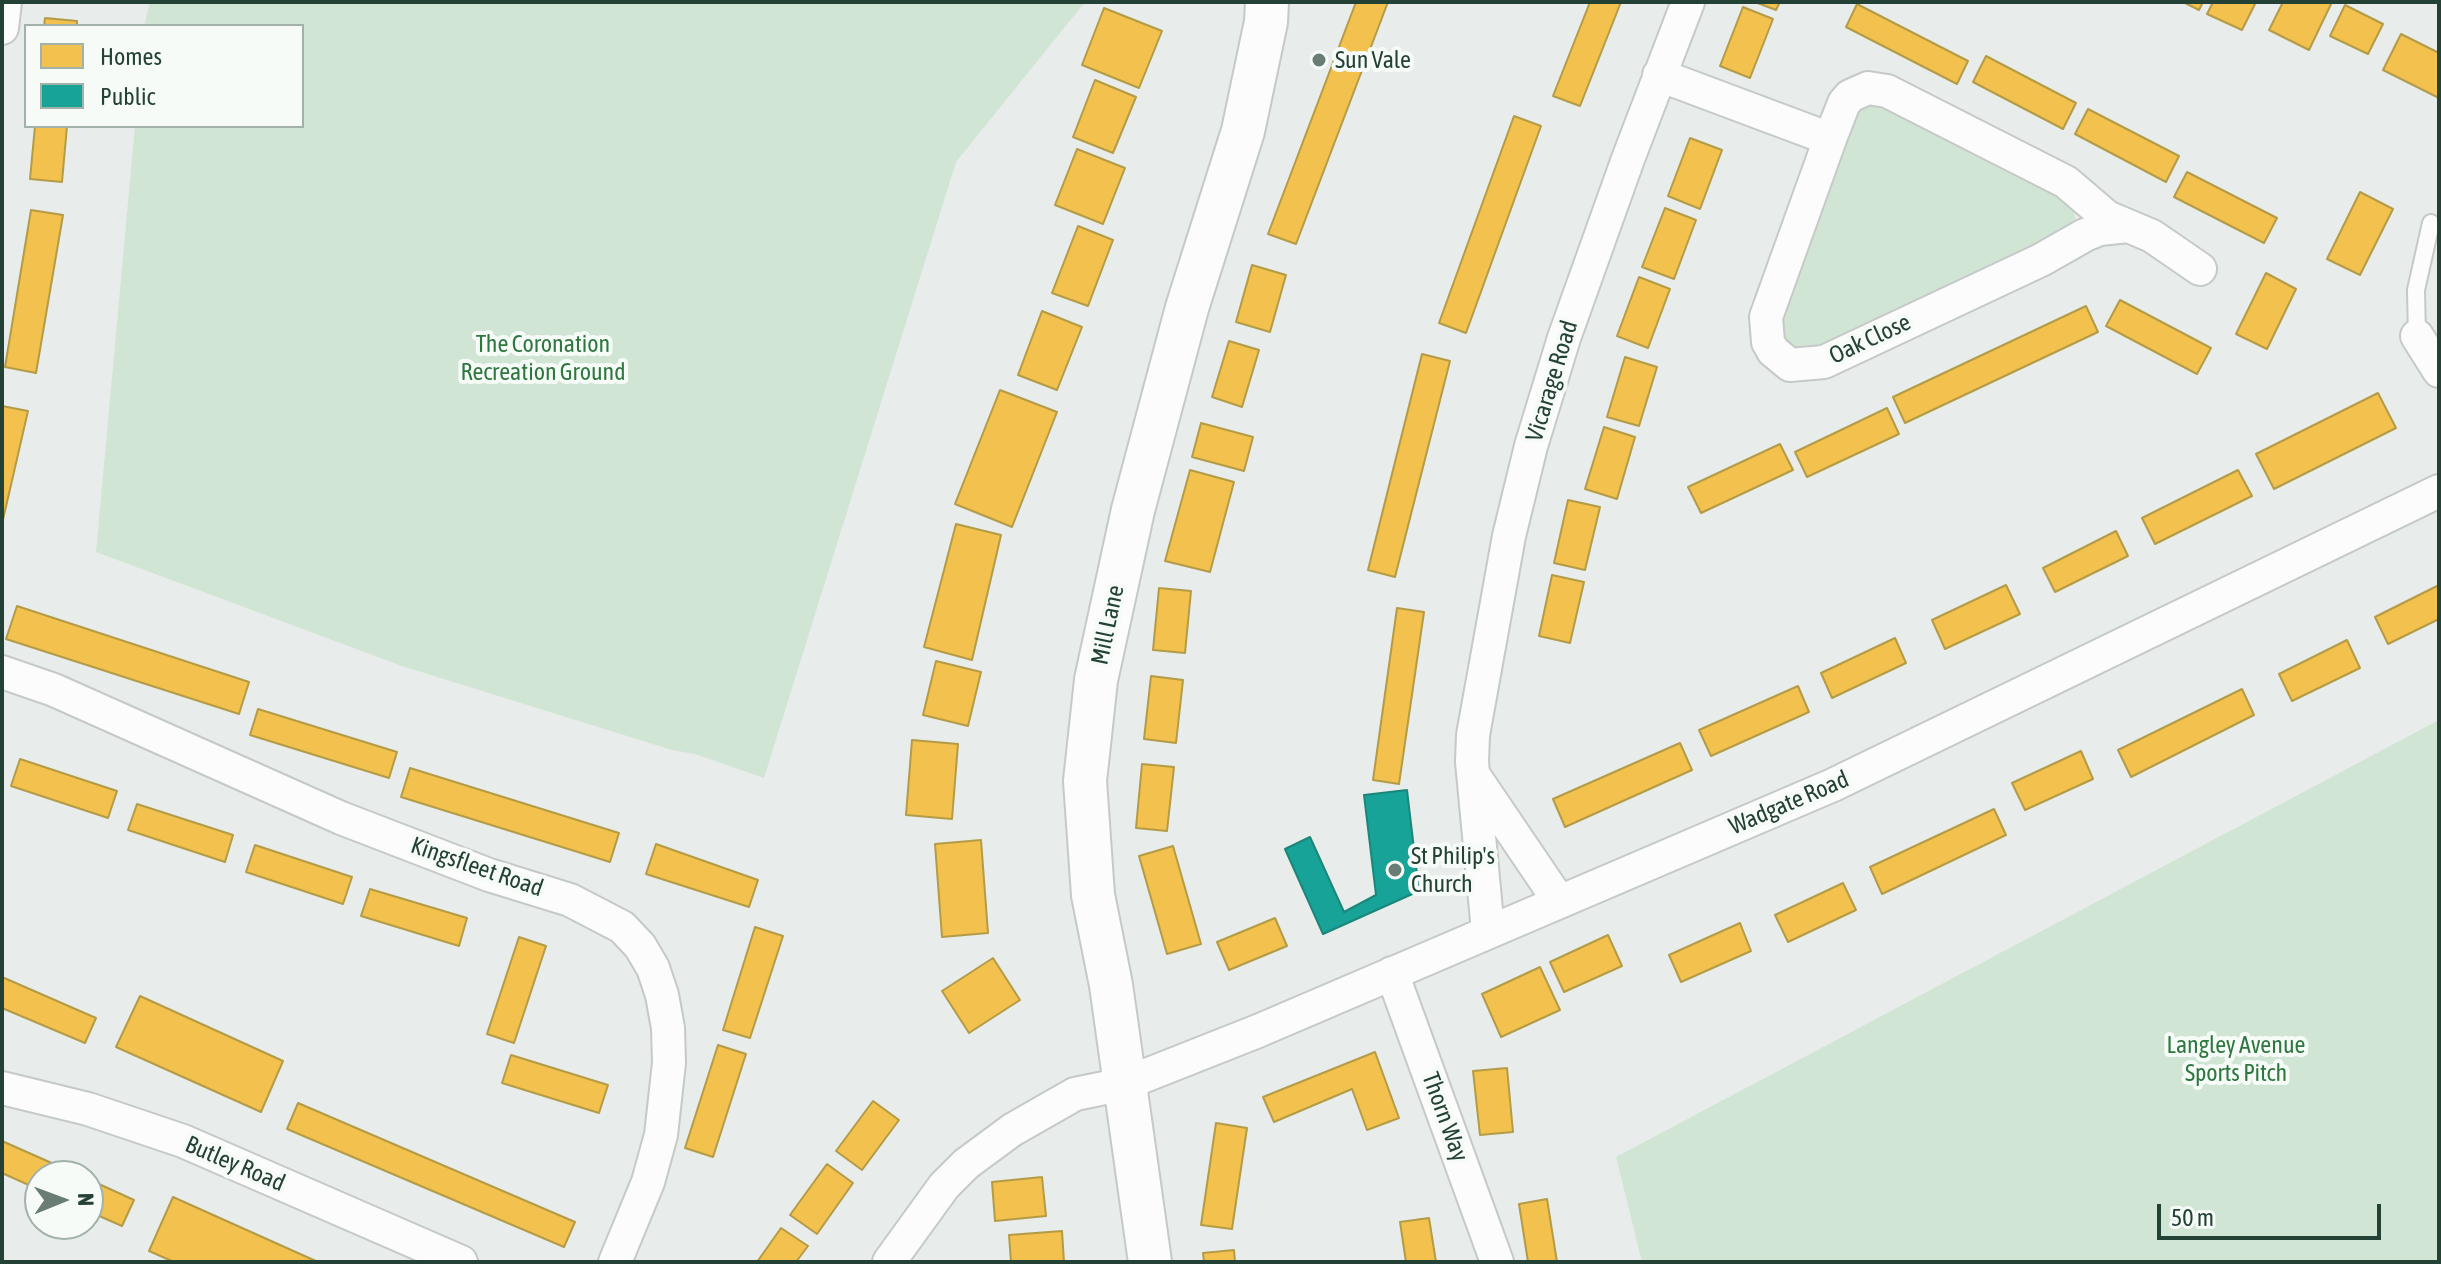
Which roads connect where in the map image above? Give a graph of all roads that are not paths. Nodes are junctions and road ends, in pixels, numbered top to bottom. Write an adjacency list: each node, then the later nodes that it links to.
1 (5, 2): 4 (street)
2 (1267, 2): 18 (street, Mill Lane)
3 (1688, 2): 5 (street, Vicarage Road)
4 (2, 28)
5 (1659, 75): 6 (street); 14 (street, Vicarage Road)
6 (1830, 139): 8 (street, Oak Close); 8 (street, Oak Close)
7 (2431, 223): 10 (lane)
8 (2128, 226): 9 (street, Oak Close)
9 (2200, 269)
10 (2417, 336): 11 (street)
11 (2439, 371)
12 (2439, 491): 15 (street, Wadgate Road)
13 (2, 672): 21 (street, Kingsfleet Road)
14 (1473, 774): 15 (street); 16 (street, Vicarage Road)
15 (1559, 901): 16 (street, Wadgate Road)
16 (1488, 931): 17 (street, Wadgate Road)
17 (1392, 973): 18 (street, Wadgate Road); 24 (street, Thorn Way)
18 (1124, 1084): 22 (street, Wadgate Road); 23 (street, Mill Lane)
19 (2, 1088): 20 (street, Butley Road)
20 (461, 1262)
21 (615, 1262)
22 (889, 1262)
23 (1150, 1262)
24 (1497, 1262)

